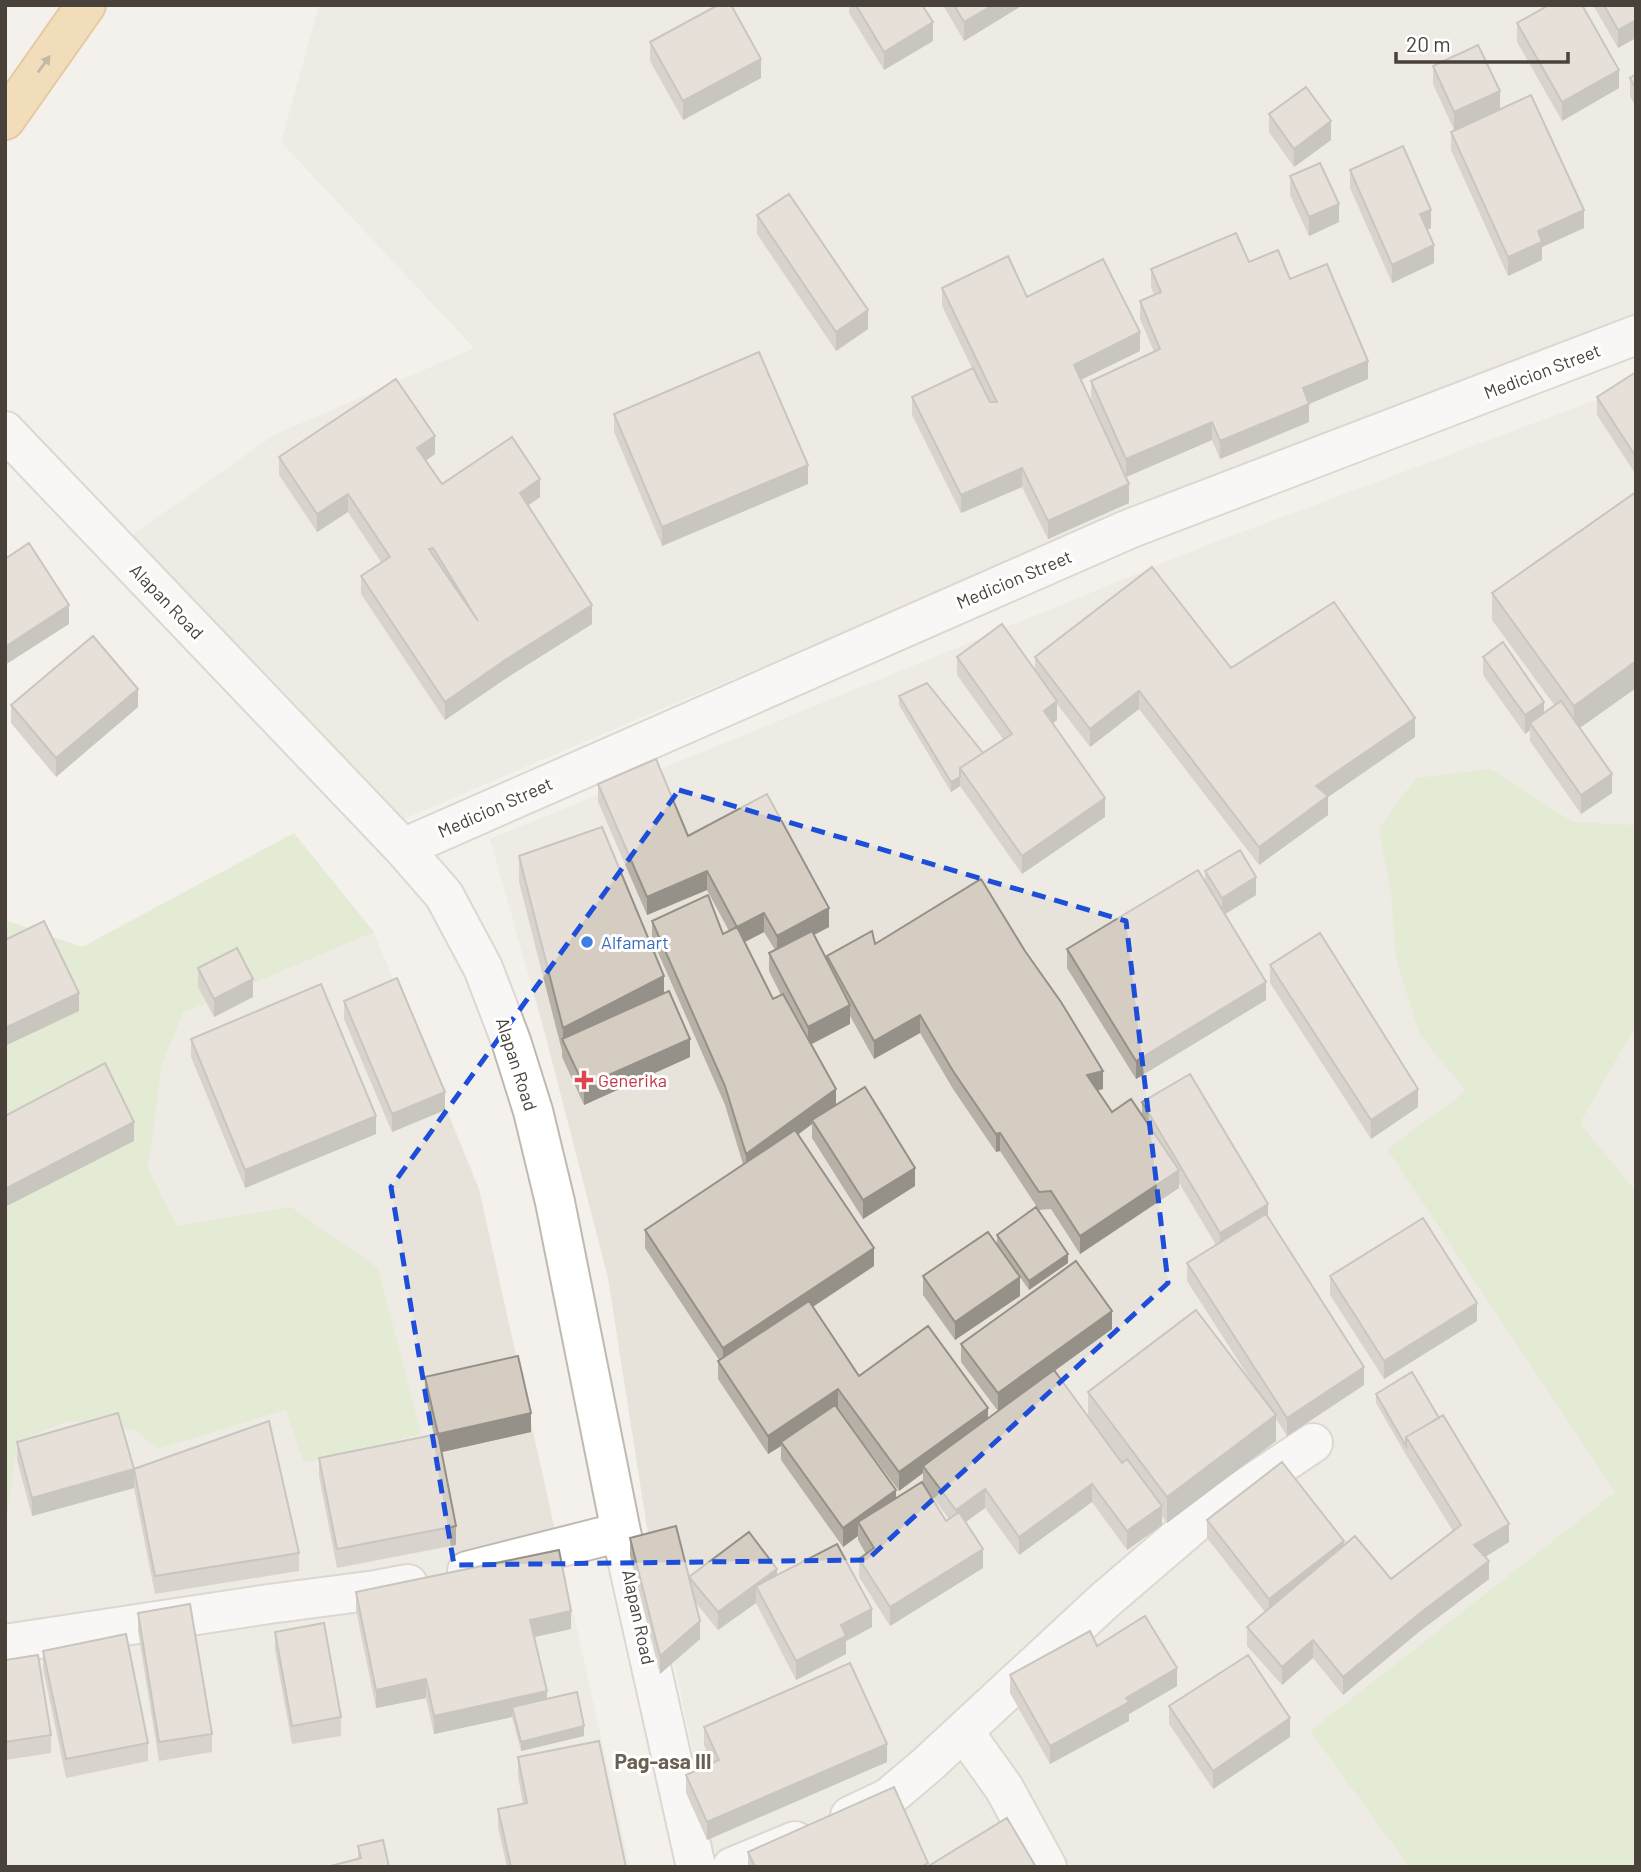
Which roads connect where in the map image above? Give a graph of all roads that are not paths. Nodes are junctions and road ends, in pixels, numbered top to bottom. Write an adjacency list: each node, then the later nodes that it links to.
1 (86, 5): 2 (highway, one-way to 1)
2 (5, 120)
3 (1636, 335): 5 (street, Medicion Street)
4 (5, 431): 5 (street, Alapan Road)
5 (403, 848): 7 (street, Alapan Road)
6 (1313, 1443): 9 (street)
7 (621, 1532): 8 (street); 10 (street, Alapan Road)
8 (5, 1644)
9 (964, 1732): 11 (street); 12 (street)
10 (696, 1867)
11 (732, 1867)
12 (1047, 1867)

